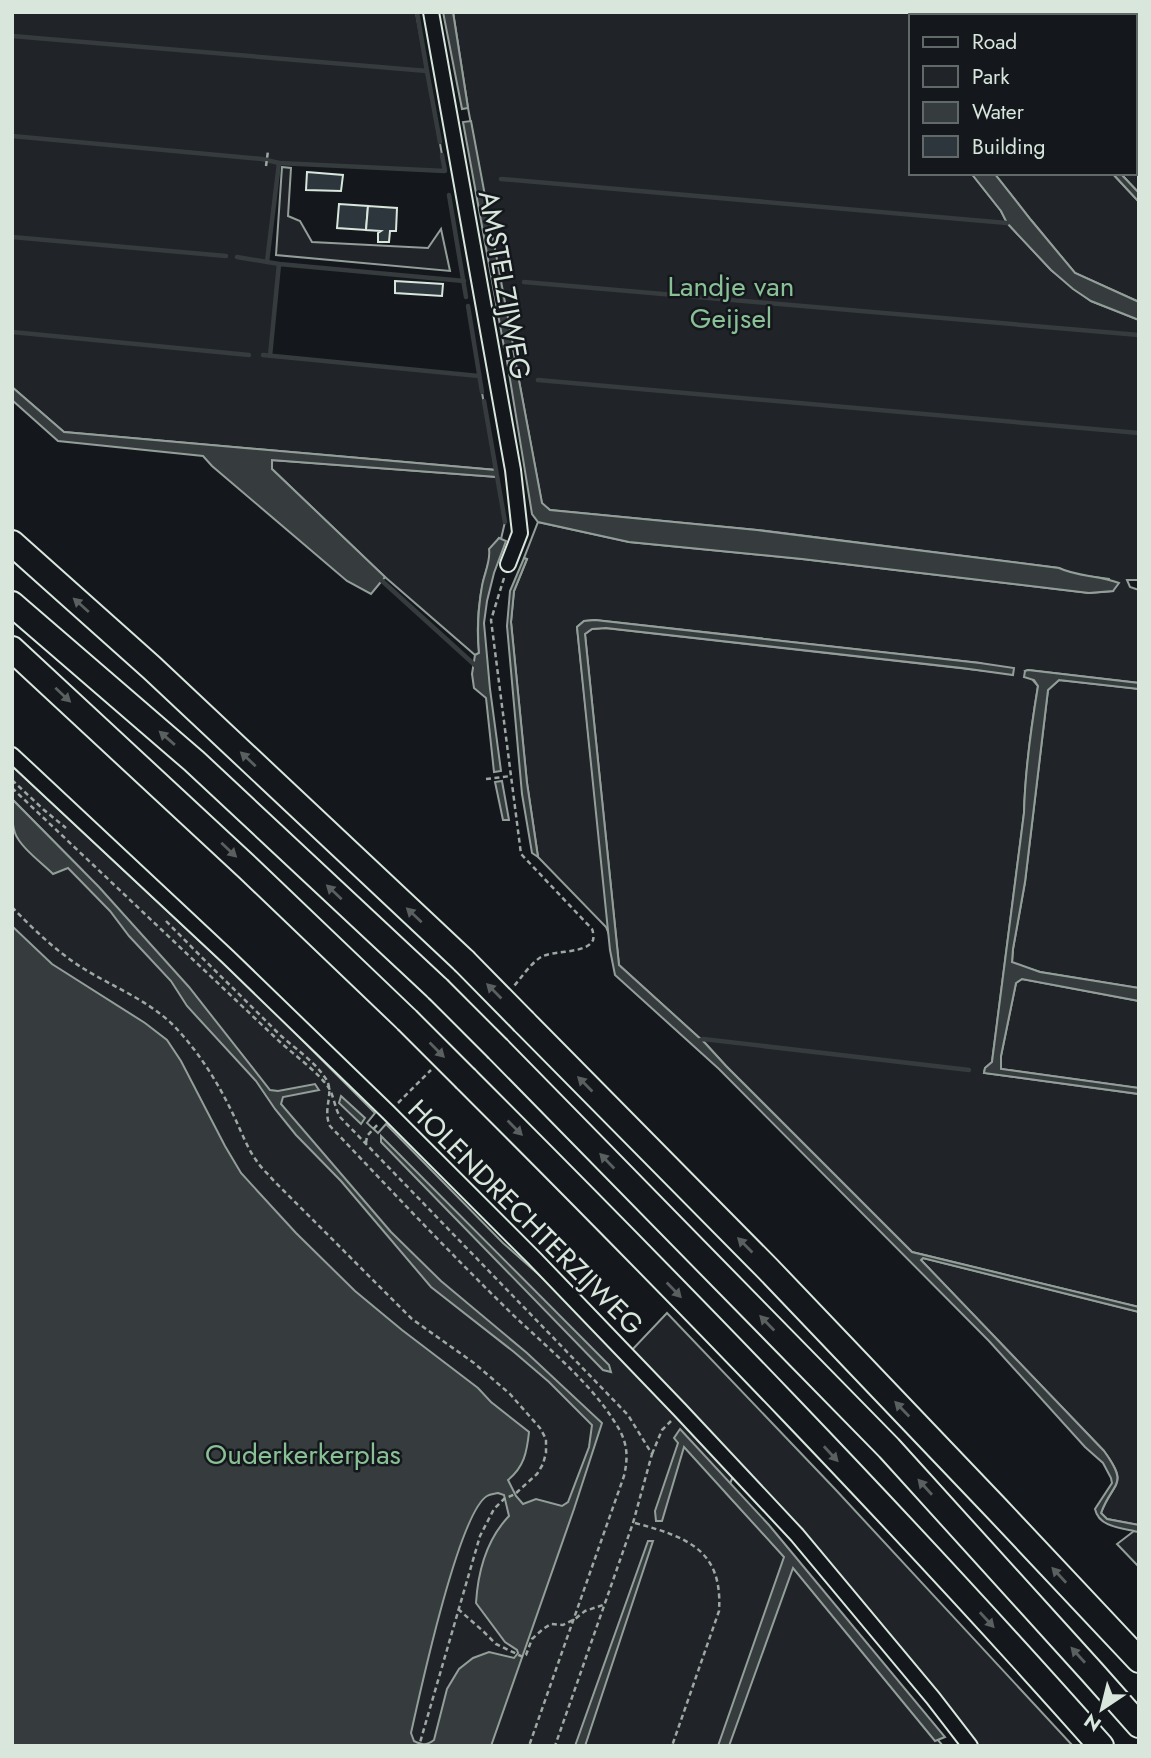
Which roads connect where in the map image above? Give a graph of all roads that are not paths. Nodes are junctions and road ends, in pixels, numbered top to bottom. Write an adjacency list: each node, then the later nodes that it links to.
1 (431, 12): 3 (street, AMSTELZIJWEG)
2 (12, 544): 7 (highway, one-way to 2, bridge)
3 (508, 564)
4 (12, 604): 8 (highway, one-way to 4, bridge)
5 (12, 649): 10 (highway, one-way to 10, bridge)
6 (12, 755): 9 (street, HOLENDRECHTERZIJWEG)
7 (1139, 1660)
8 (1139, 1725)
9 (970, 1746)
10 (1101, 1746)

